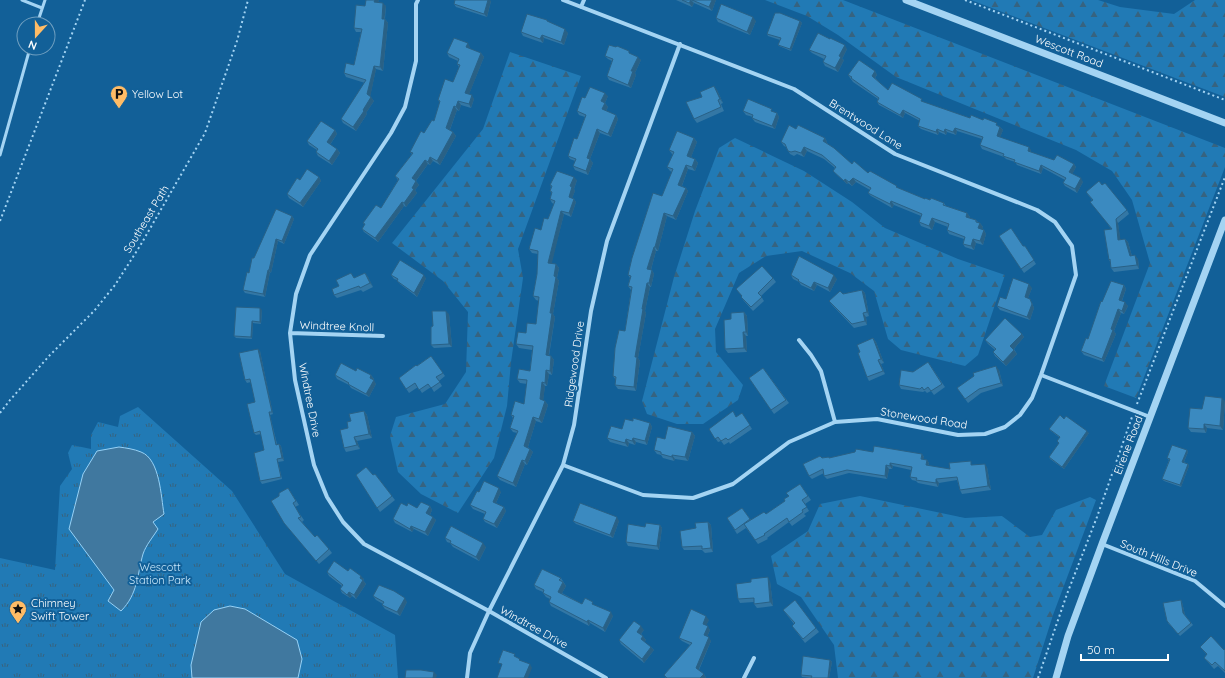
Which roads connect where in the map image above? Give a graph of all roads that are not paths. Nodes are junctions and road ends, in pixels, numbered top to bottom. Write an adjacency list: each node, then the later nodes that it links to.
1 (22, 0): 8 (lane)
2 (45, 0): 8 (lane)
3 (418, 0): 15 (street, Windtree Drive)
4 (563, 0): 7 (street)
5 (584, 0): 7 (street)
6 (906, 0): 12 (street, Wescott Road)
7 (581, 7): 10 (street, Brentwood Lane)
8 (42, 8): 9 (lane)
9 (40, 16)
10 (680, 44): 18 (street, Brentwood Lane); 21 (street, Ridgewood Drive)
11 (28, 56): 13 (lane)
12 (1225, 123)
13 (0, 155)
14 (1225, 220): 19 (street, Elrene Road)
15 (290, 333): 16 (street, Windtree Knoll); 24 (street, Windtree Drive)
16 (383, 336)
17 (799, 340): 20 (street)
18 (1041, 375): 19 (street); 20 (street, Stonewood Road)
19 (1150, 417): 22 (street, Elrene Road)
20 (834, 422): 21 (street, Stonewood Road)
21 (563, 465): 24 (street, Ridgewood Drive)
22 (1102, 544): 23 (street, South Hills Drive); 29 (street, Elrene Road)
23 (1225, 606)
24 (489, 611): 26 (street, Ridgewood Drive); 27 (street, Windtree Drive)
25 (754, 658): 28 (street)
26 (467, 678)
27 (606, 678)
28 (744, 678)
29 (1056, 678)

